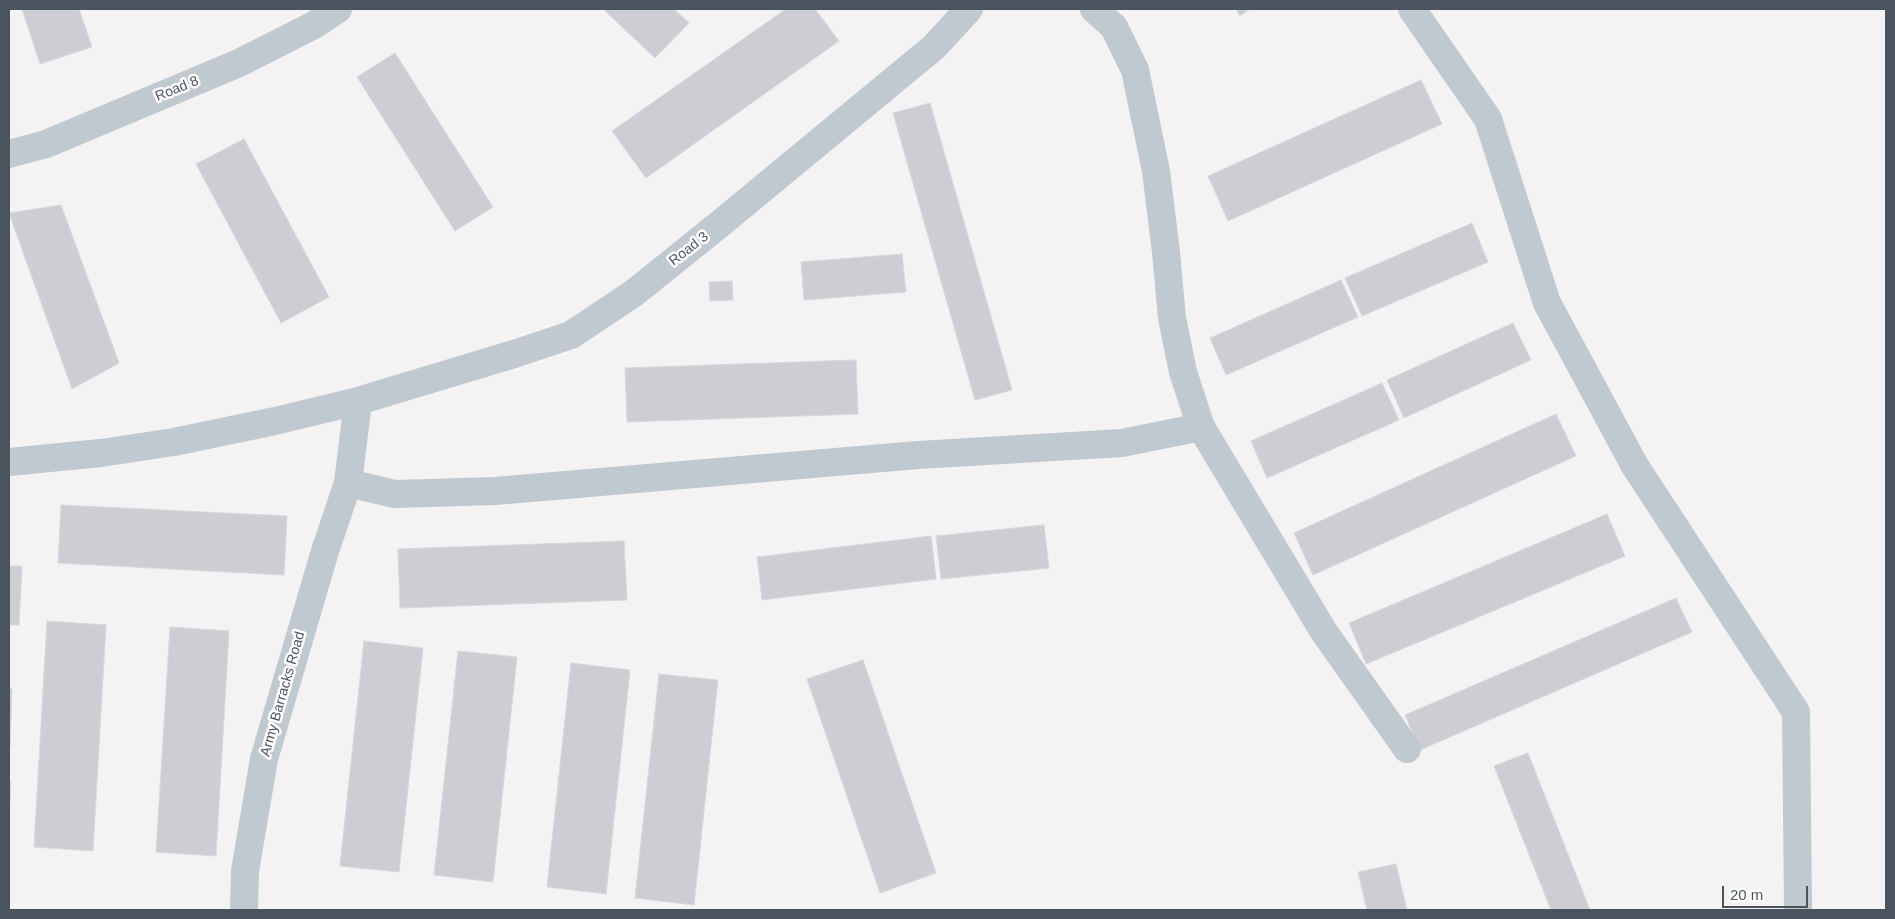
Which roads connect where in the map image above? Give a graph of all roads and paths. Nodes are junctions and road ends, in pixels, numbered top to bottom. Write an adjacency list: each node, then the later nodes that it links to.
1 (338, 9): 5 (street, Road 8)
2 (969, 9): 6 (street, Road 3)
3 (1094, 9): 7 (street)
4 (1412, 9): 12 (street)
5 (9, 154)
6 (358, 401): 8 (street); 9 (street, Army Barracks Road)
7 (1201, 427): 9 (street); 10 (street)
8 (9, 462)
9 (348, 483): 11 (street, Army Barracks Road)
10 (1407, 749)
11 (244, 910)
12 (1798, 910)

